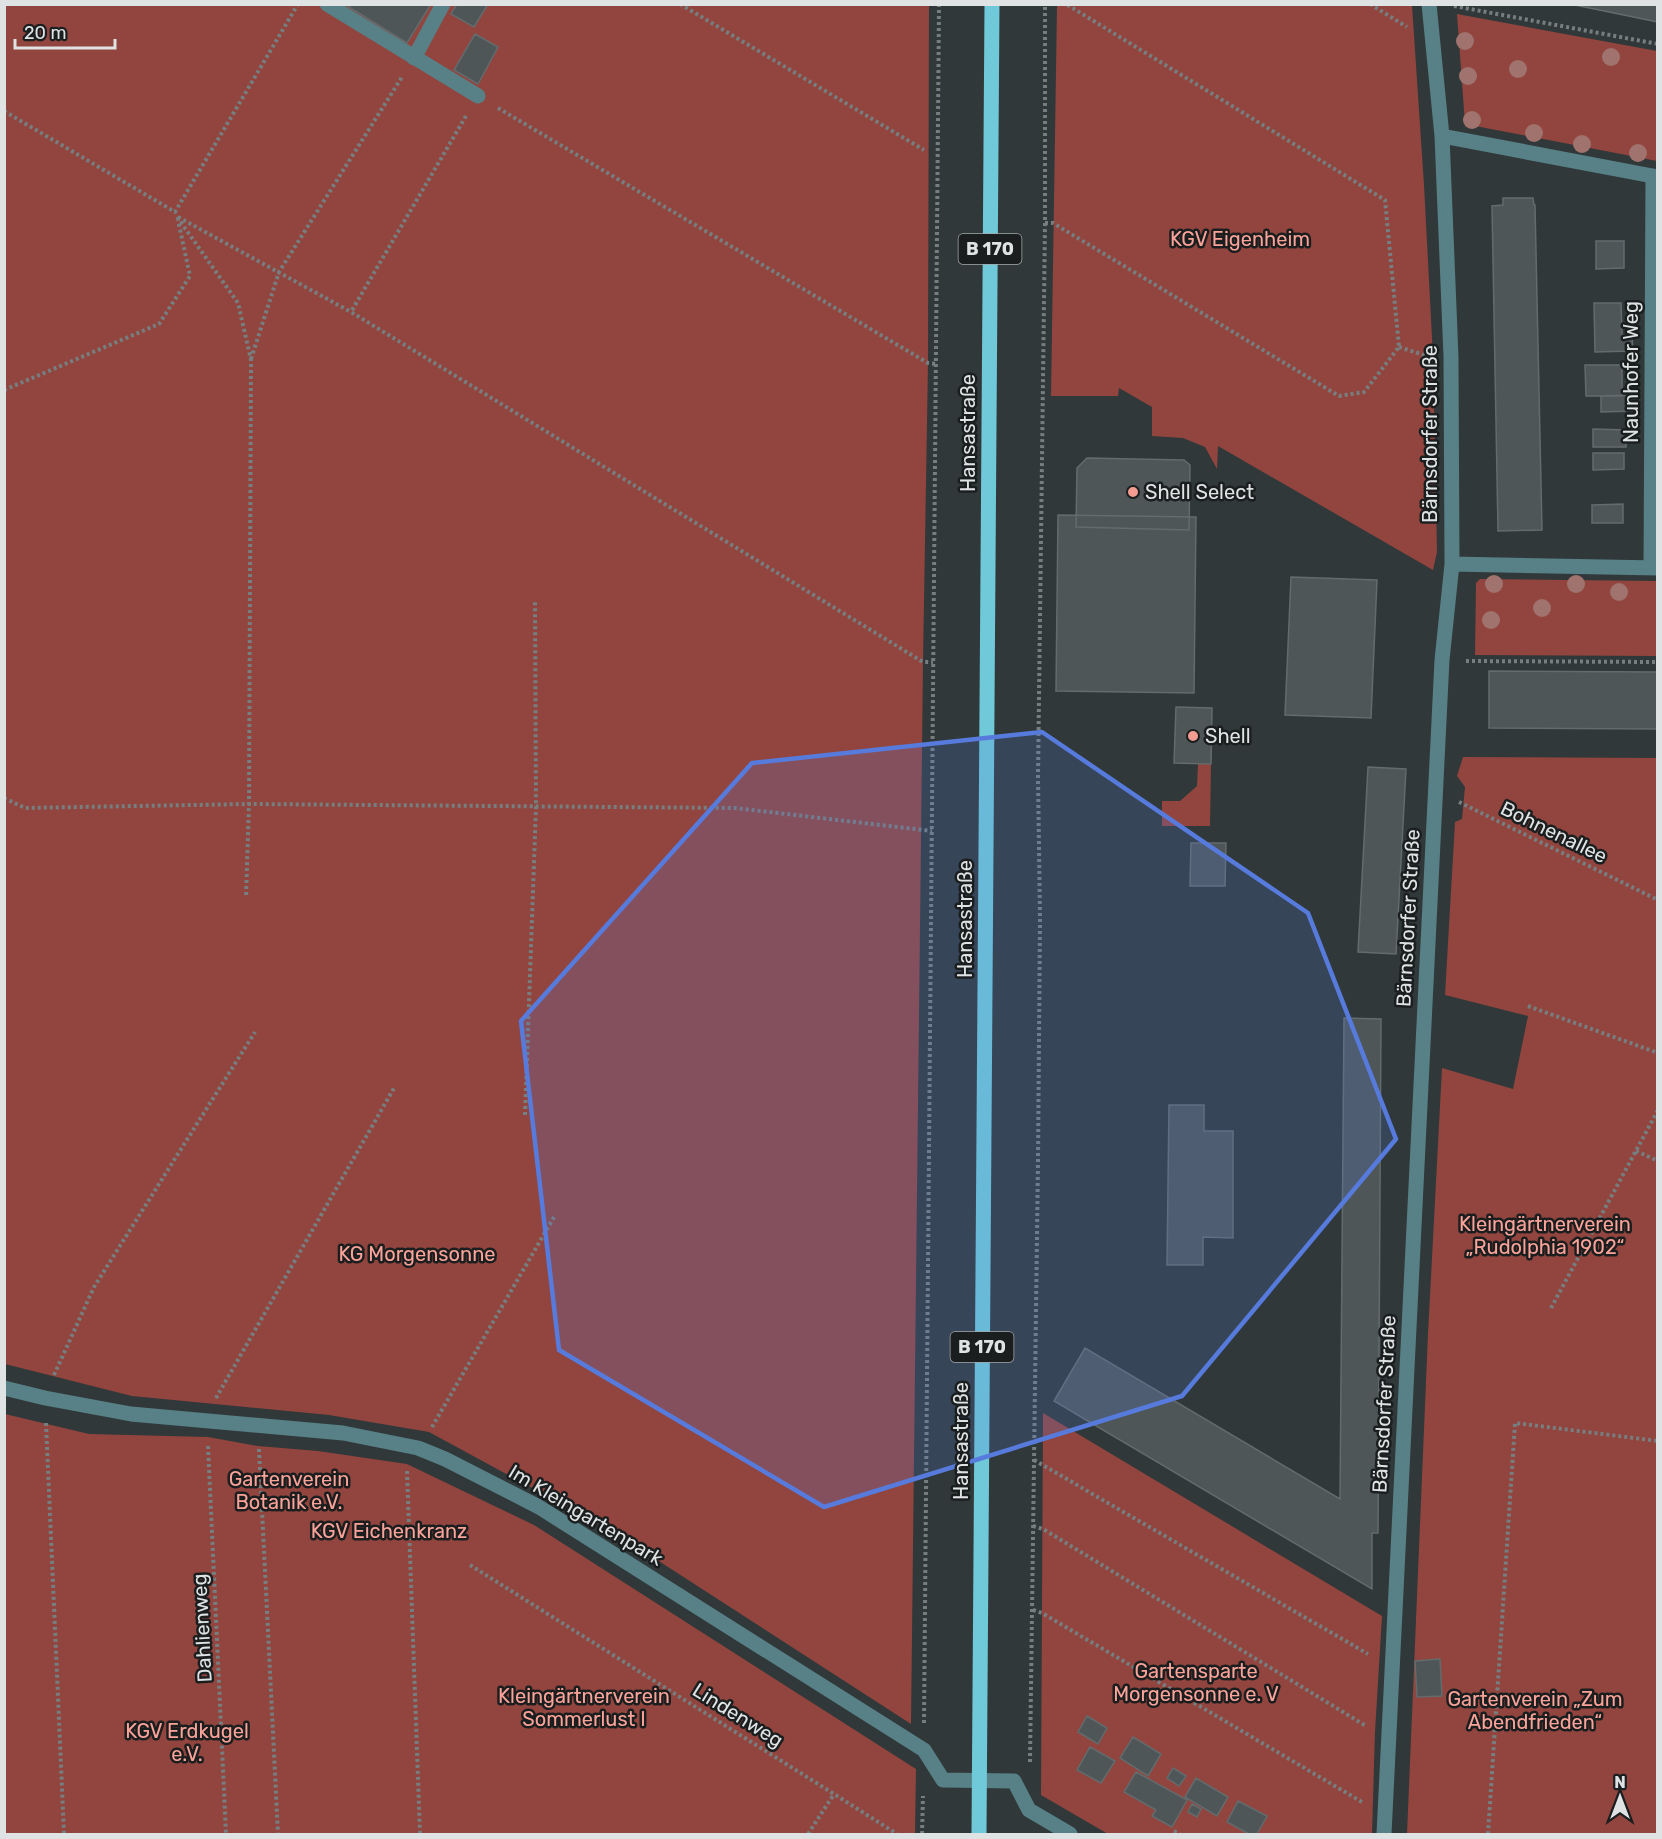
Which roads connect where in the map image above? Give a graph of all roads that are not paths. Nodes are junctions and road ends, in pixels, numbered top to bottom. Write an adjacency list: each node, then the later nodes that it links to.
1 (327, 4): 5 (street)
2 (443, 4): 5 (street)
3 (992, 4): 12 (main road, Hansastraße / B 170)
4 (1429, 4): 7 (street, Bärnsdorfer Straße)
5 (414, 58): 6 (street)
6 (477, 96)
7 (1442, 136): 8 (street); 9 (street, Bärnsdorfer Straße)
8 (1655, 177): 10 (street, Naunhofer Weg)
9 (1452, 564): 10 (street); 15 (street, Bärnsdorfer Straße)
10 (1654, 568)
11 (4, 1388): 12 (street, Im Kleingartenpark)
12 (980, 1780): 13 (main road, Hansastraße / B 170); 14 (street, Im Kleingartenpark)
13 (979, 1834)
14 (1070, 1834)
15 (1384, 1834)

